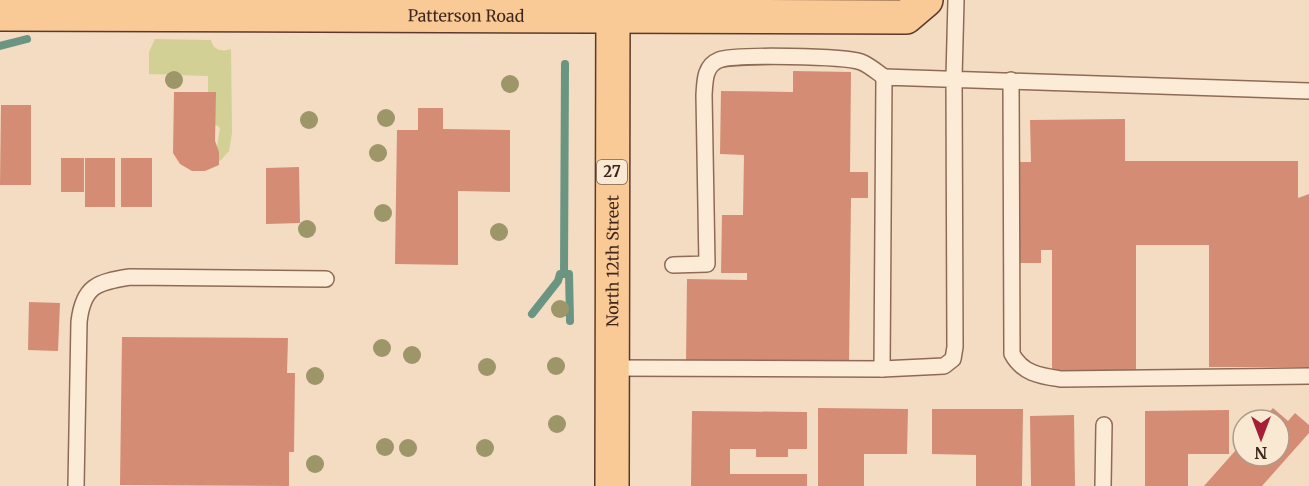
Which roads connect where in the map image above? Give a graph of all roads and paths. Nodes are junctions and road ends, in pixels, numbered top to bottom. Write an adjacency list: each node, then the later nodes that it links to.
1 (926, 0): 4 (main road, Patterson Road)
2 (956, 0): 7 (lane)
3 (172, 8): 4 (main road, Patterson Road); 5 (main road, Patterson Road)
4 (613, 8): 12 (main road, North 12th Street / 27)
5 (0, 14)
6 (884, 77): 7 (lane); 10 (lane); 13 (lane)
7 (954, 78): 8 (lane); 13 (lane)
8 (1011, 80): 9 (lane); 14 (lane)
9 (1309, 91)
10 (673, 265)
11 (326, 279): 16 (lane)
12 (612, 368): 13 (lane); 17 (main road, North 12th Street / 27)
13 (882, 369)
14 (1309, 376)
15 (1104, 425): 18 (lane)
16 (76, 486)
17 (612, 486)
18 (1103, 486)

